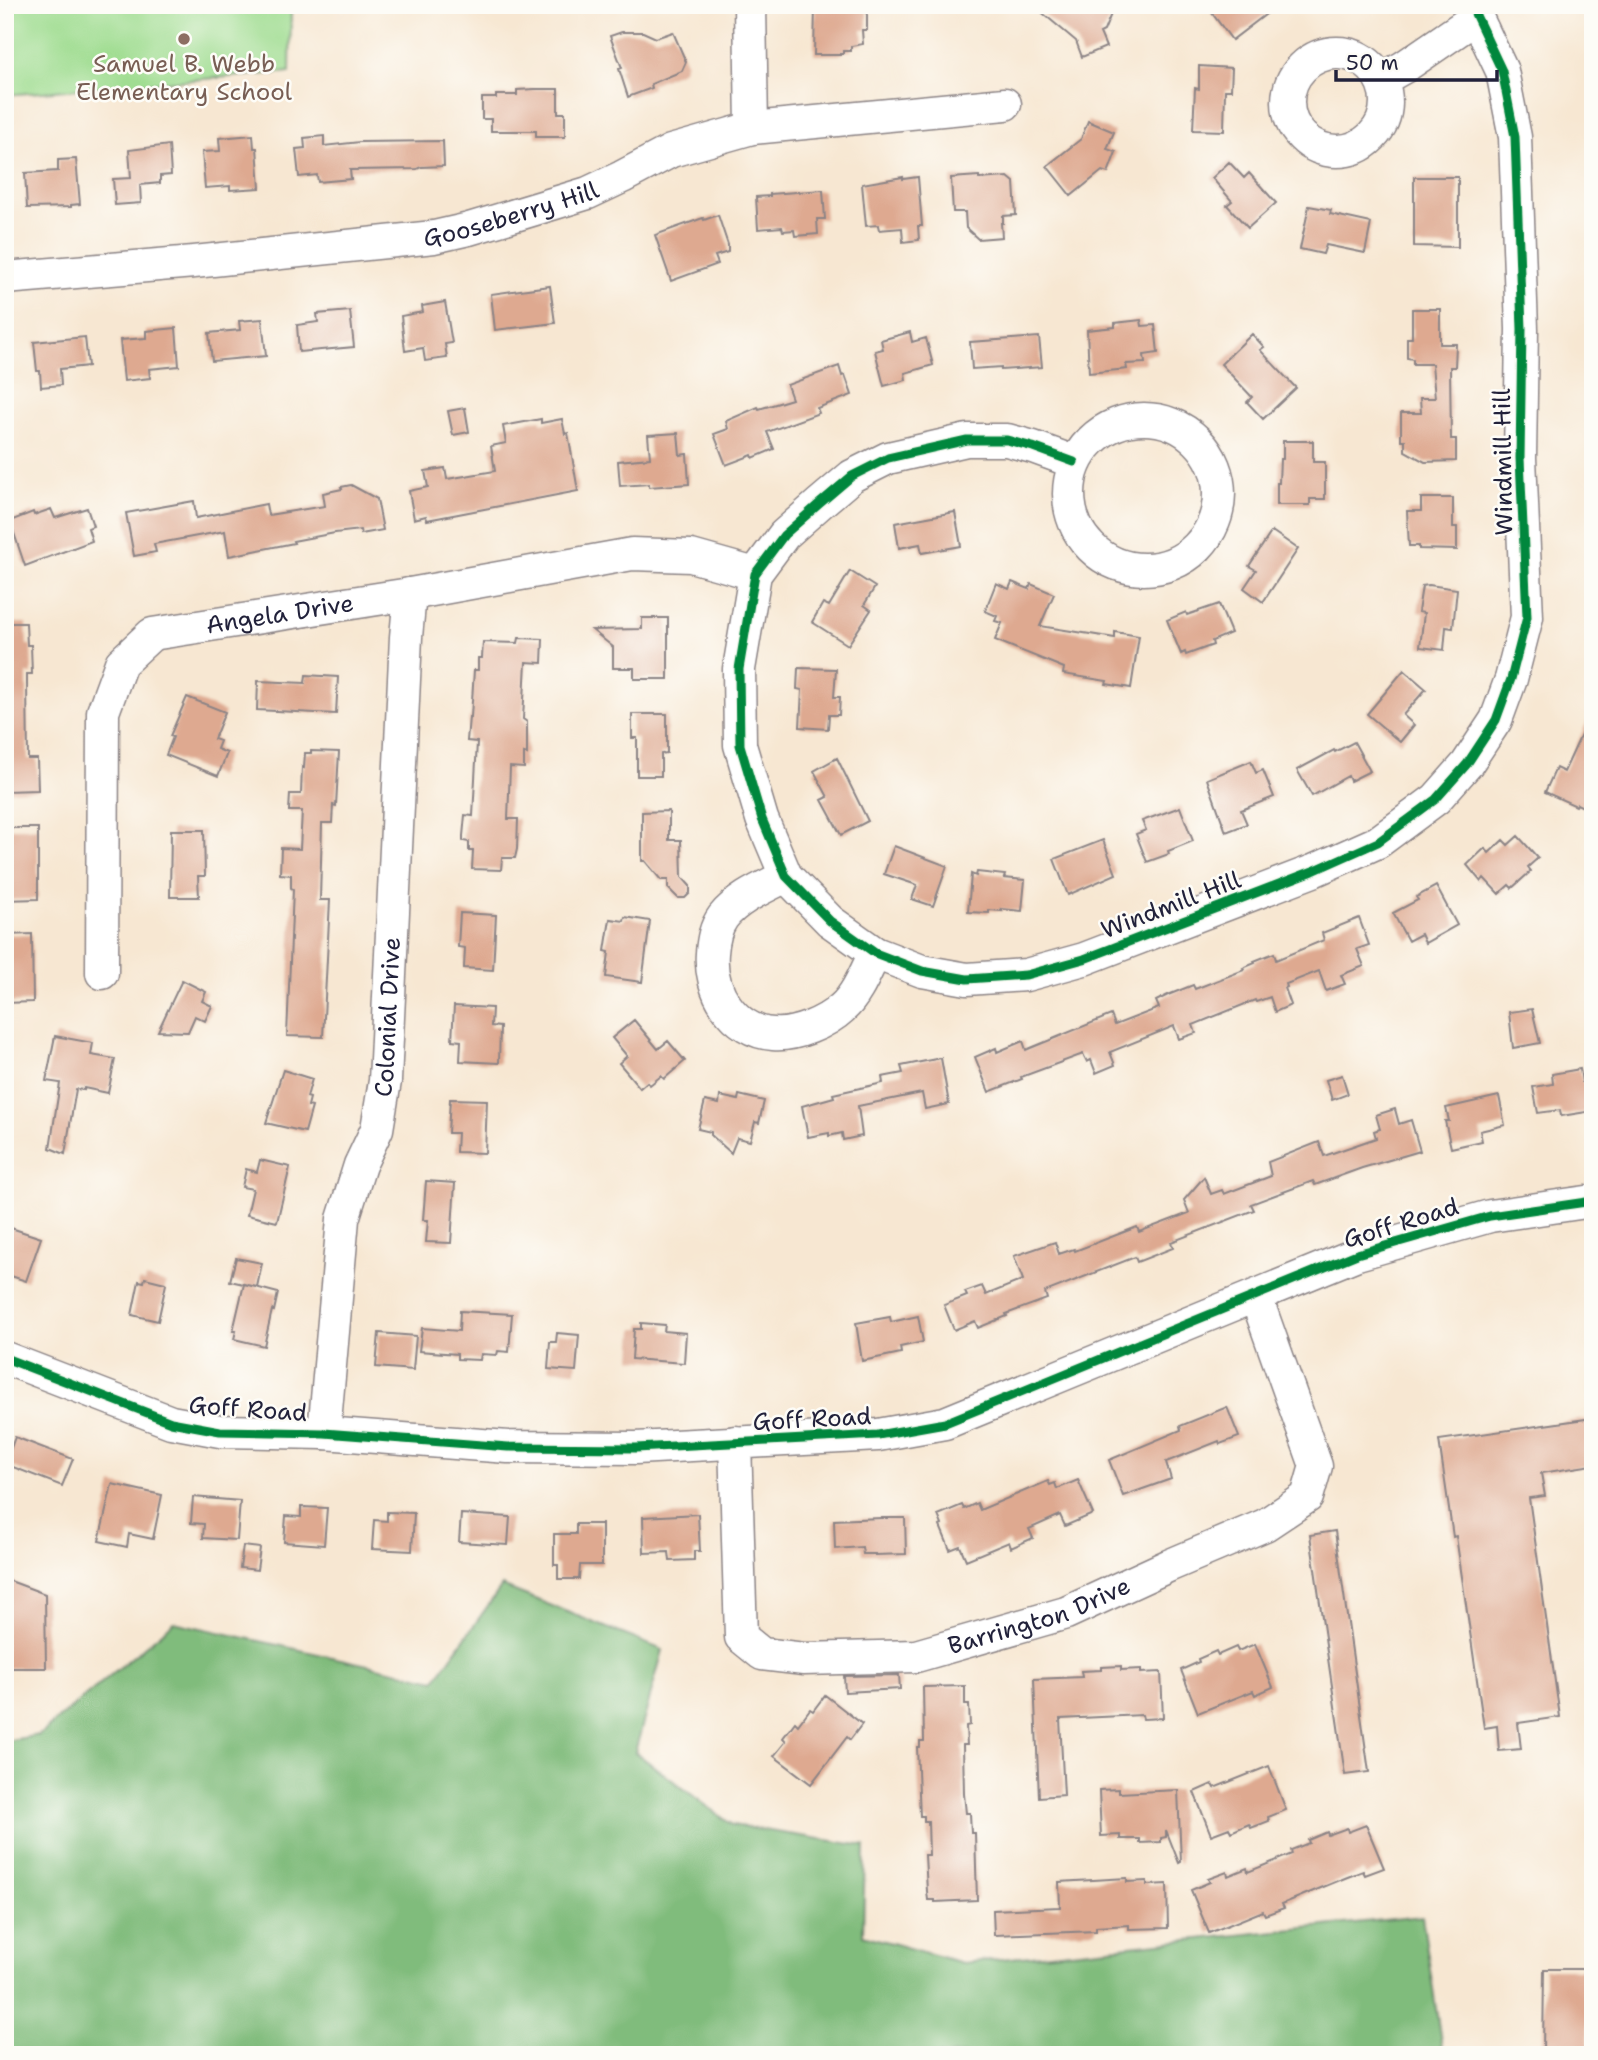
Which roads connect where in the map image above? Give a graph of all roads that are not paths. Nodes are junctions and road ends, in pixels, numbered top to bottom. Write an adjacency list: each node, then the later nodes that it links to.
1 (750, 5): 5 (street)
2 (1474, 11): 3 (street); 11 (street, Windmill Hill)
3 (1381, 80)
4 (1004, 104): 5 (street, Gooseberry Hill)
5 (752, 128): 6 (street, Gooseberry Hill)
6 (5, 278)
7 (1074, 462): 7 (street); 8 (street, Windmill Hill)
8 (755, 574): 9 (street, Angela Drive); 10 (street, Windmill Hill)
9 (410, 594): 12 (street, Angela Drive); 16 (street, Colonial Drive)
10 (786, 876): 11 (street, Windmill Hill); 11 (street)
11 (875, 953)
12 (102, 973)
13 (1593, 1201): 14 (street, Goff Road)
14 (1256, 1297): 17 (street, Goff Road); 17 (street, Barrington Drive)
15 (5, 1358): 16 (street, Goff Road)
16 (324, 1433): 17 (street, Goff Road)
17 (735, 1442)

